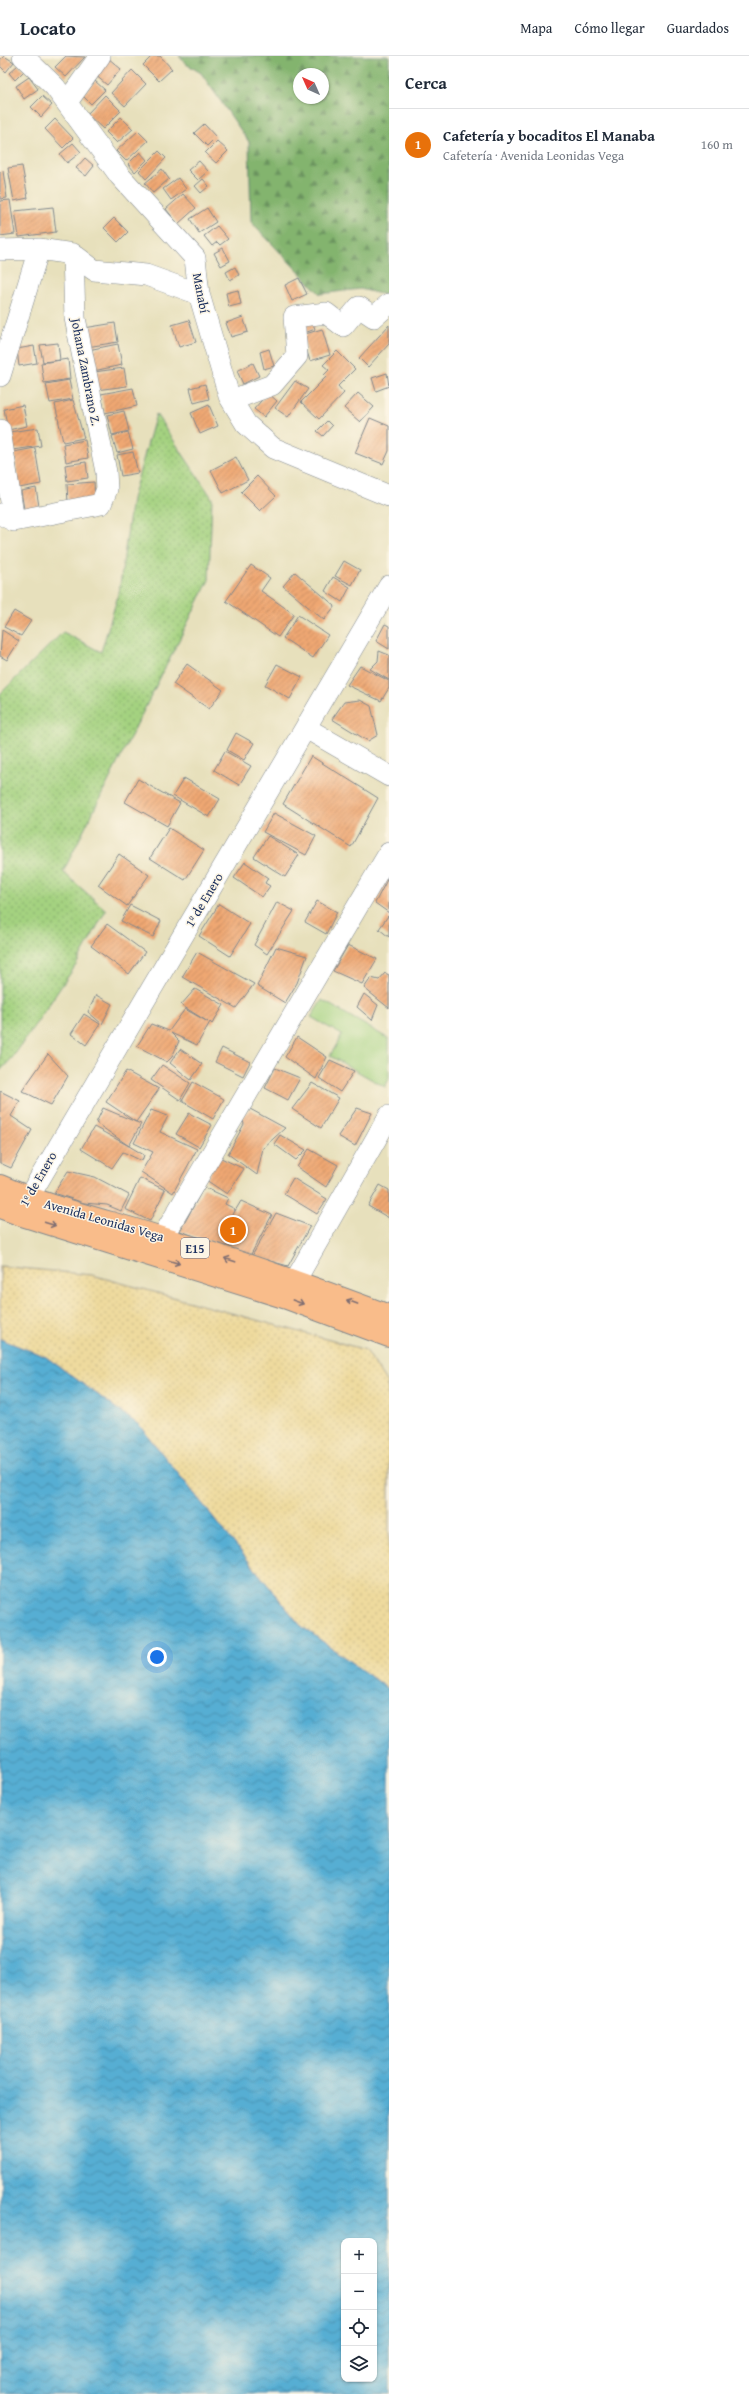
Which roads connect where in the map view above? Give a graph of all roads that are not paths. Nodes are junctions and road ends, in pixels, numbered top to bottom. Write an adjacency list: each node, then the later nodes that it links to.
1 (23, 56): 3 (street, Manabí)
2 (100, 56): 3 (street)
3 (67, 102): 7 (street, Manabí)
4 (39, 249): 5 (street); 6 (street); 9 (street)
5 (0, 250)
6 (73, 254): 7 (street); 13 (street, Johana Zambrano Z.)
7 (199, 294): 10 (street, Manabí)
8 (389, 304): 10 (street)
9 (0, 376)
10 (232, 400): 12 (street, Manabí)
11 (1, 438): 13 (street)
12 (389, 496)
13 (7, 518)
14 (389, 586): 15 (street, 1º de Enero)
15 (306, 728): 16 (street); 20 (street, 1º de Enero)
16 (389, 776)
17 (389, 853): 21 (street)
18 (389, 1116): 22 (street)
19 (0, 1186): 20 (highway, Avenida Leonidas Vega / E15)
20 (15, 1206): 21 (highway, Avenida Leonidas Vega / E15); 24 (highway, Avenida Leonidas Vega / E15, one-way to 24)
21 (162, 1238): 22 (highway, Avenida Leonidas Vega / E15, one-way to 21)
22 (294, 1281): 23 (highway, Avenida Leonidas Vega / E15, one-way to 22)
23 (389, 1316)
24 (389, 1336)

